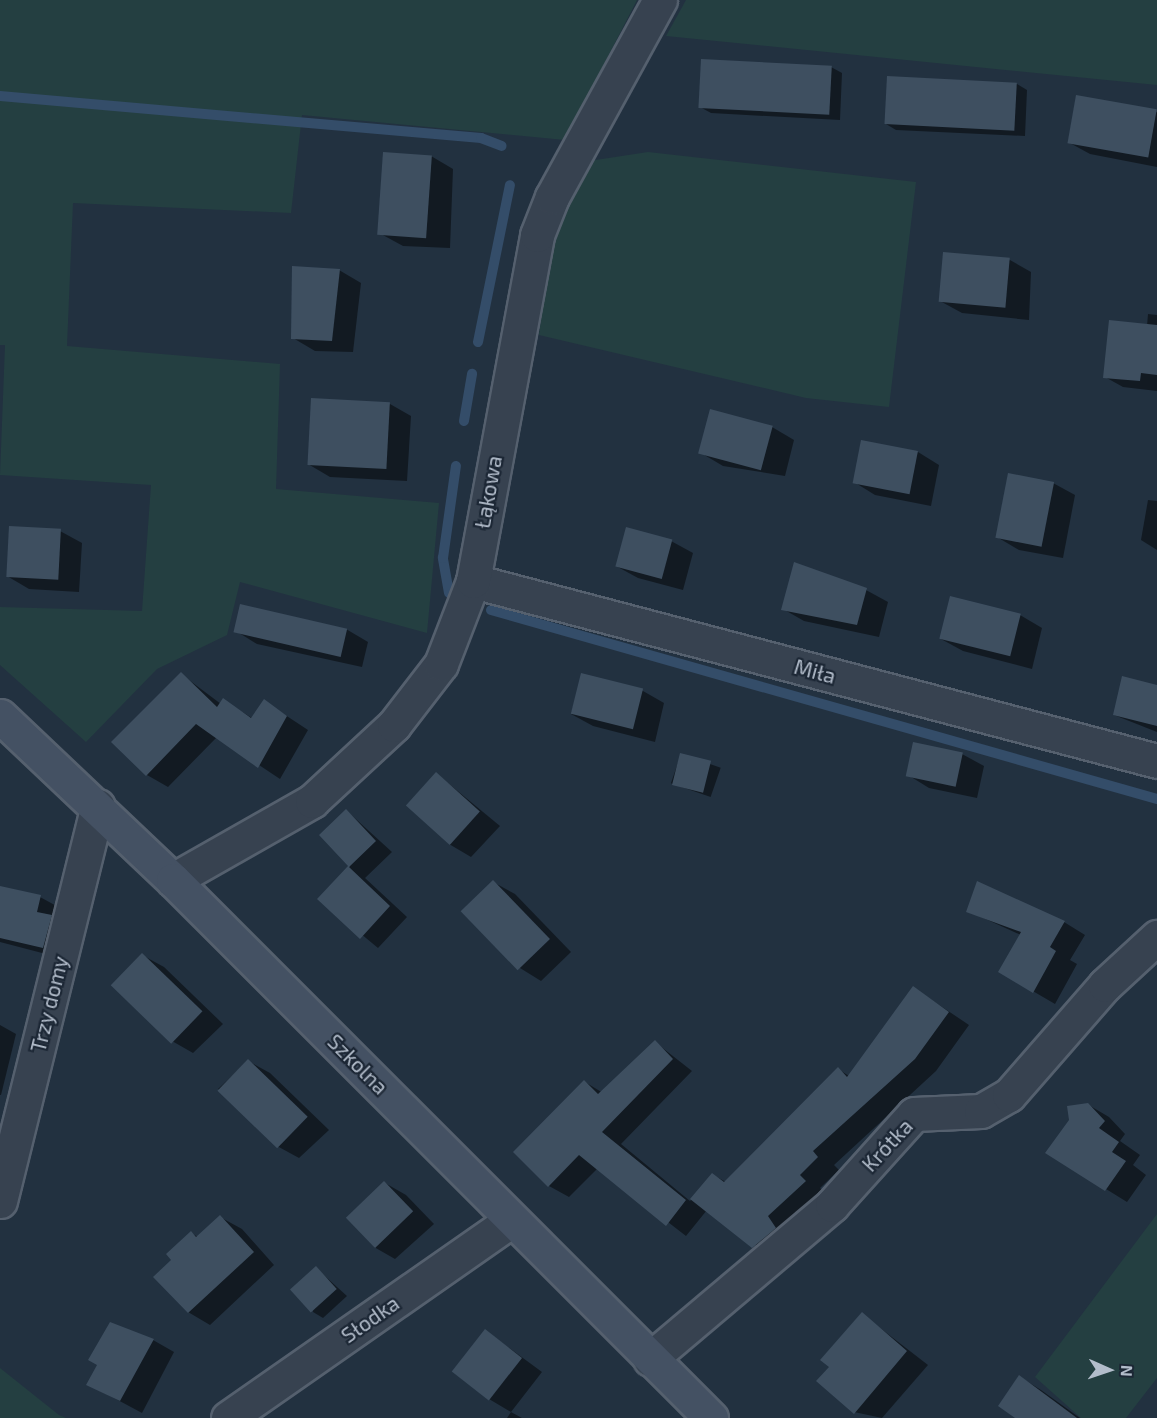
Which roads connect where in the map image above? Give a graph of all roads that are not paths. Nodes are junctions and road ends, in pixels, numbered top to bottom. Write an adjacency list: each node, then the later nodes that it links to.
1 (660, 0): 2 (street, Łąkowa)
2 (473, 581): 4 (street, Miła); 6 (street, Łąkowa)
3 (0, 716): 5 (street, Szkolna)
4 (1157, 761)
5 (98, 806): 6 (street, Szkolna); 8 (street, Trzy domy)
6 (173, 880): 9 (street, Szkolna)
7 (1157, 937): 10 (street, Krótka)
8 (0, 1201)
9 (512, 1220): 10 (street, Szkolna); 11 (street, Słodka)
10 (650, 1359): 12 (street, Szkolna)
11 (228, 1418)
12 (711, 1418)

